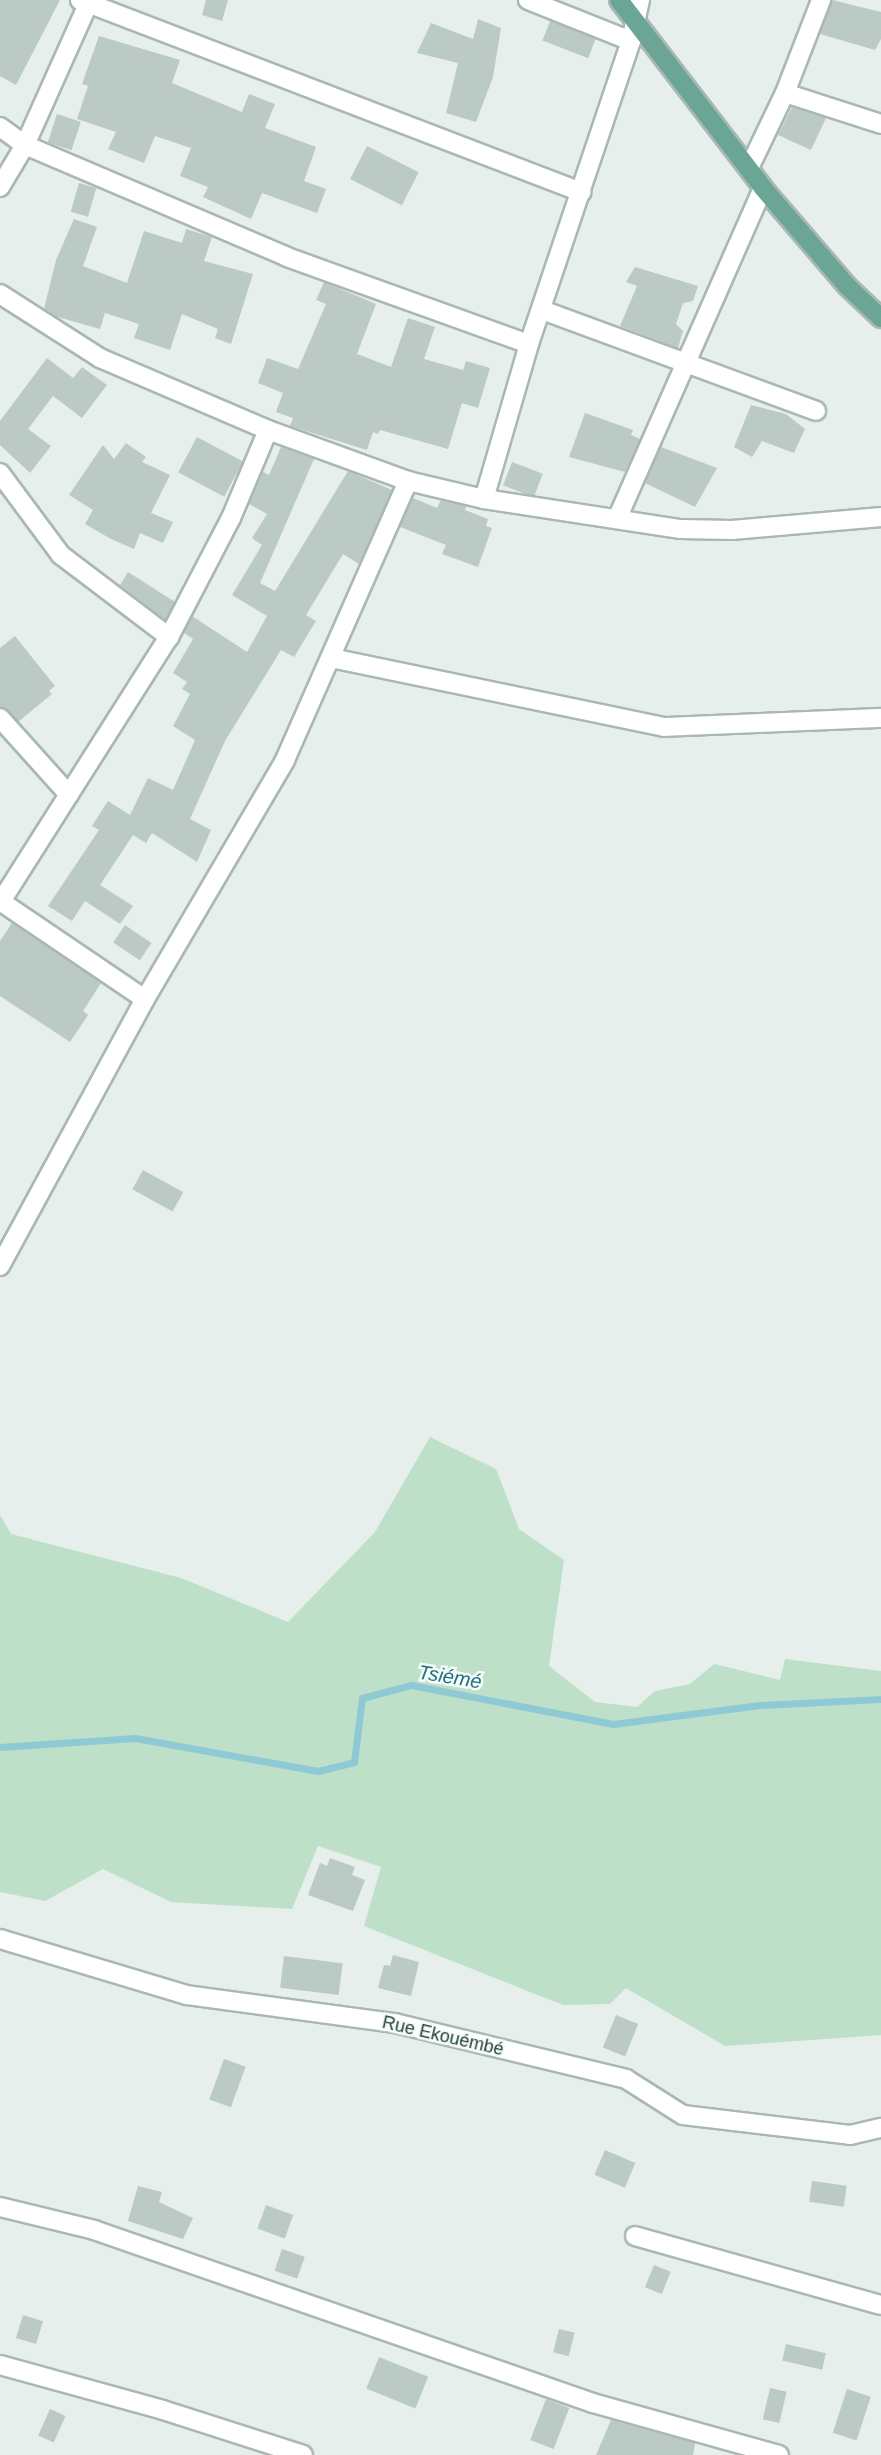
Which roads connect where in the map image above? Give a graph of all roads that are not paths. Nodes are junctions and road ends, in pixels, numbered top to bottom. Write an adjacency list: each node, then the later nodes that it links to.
1 (528, 0): 7 (street)
2 (620, 0): 6 (main road)
3 (640, 0): 6 (street)
4 (821, 0): 8 (street)
5 (86, 2): 11 (street); 15 (street)
6 (633, 19): 7 (street); 12 (main road)
7 (631, 41): 15 (street)
8 (785, 93): 9 (street); 12 (street)
9 (881, 124)
10 (0, 128): 11 (street)
11 (25, 145): 13 (street); 19 (street)
12 (749, 168): 14 (main road)
13 (0, 187)
14 (763, 188): 18 (main road); 20 (street)
15 (581, 192): 17 (street)
16 (0, 294): 22 (street)
17 (542, 310): 19 (street); 20 (street)
18 (881, 318)
19 (530, 344): 25 (street)
20 (682, 364): 21 (street); 27 (street)
21 (816, 411)
22 (268, 430): 24 (street); 28 (street)
23 (0, 473): 28 (street)
24 (408, 480): 25 (street); 29 (street)
25 (484, 499): 27 (street)
26 (881, 518): 27 (street)
27 (617, 519)
28 (169, 637): 32 (street)
29 (331, 658): 31 (street); 34 (street)
30 (0, 718): 32 (street)
31 (881, 718)
32 (69, 795): 33 (street)
33 (0, 902): 34 (street)
34 (145, 999): 35 (street)
35 (0, 1266)
36 (0, 1940): 37 (street, Rue Ekouémbé)
37 (881, 2128)
38 (0, 2207): 43 (street)
39 (635, 2236): 40 (street)
40 (881, 2306)
41 (0, 2365): 42 (street)
42 (303, 2455)
43 (779, 2455)

